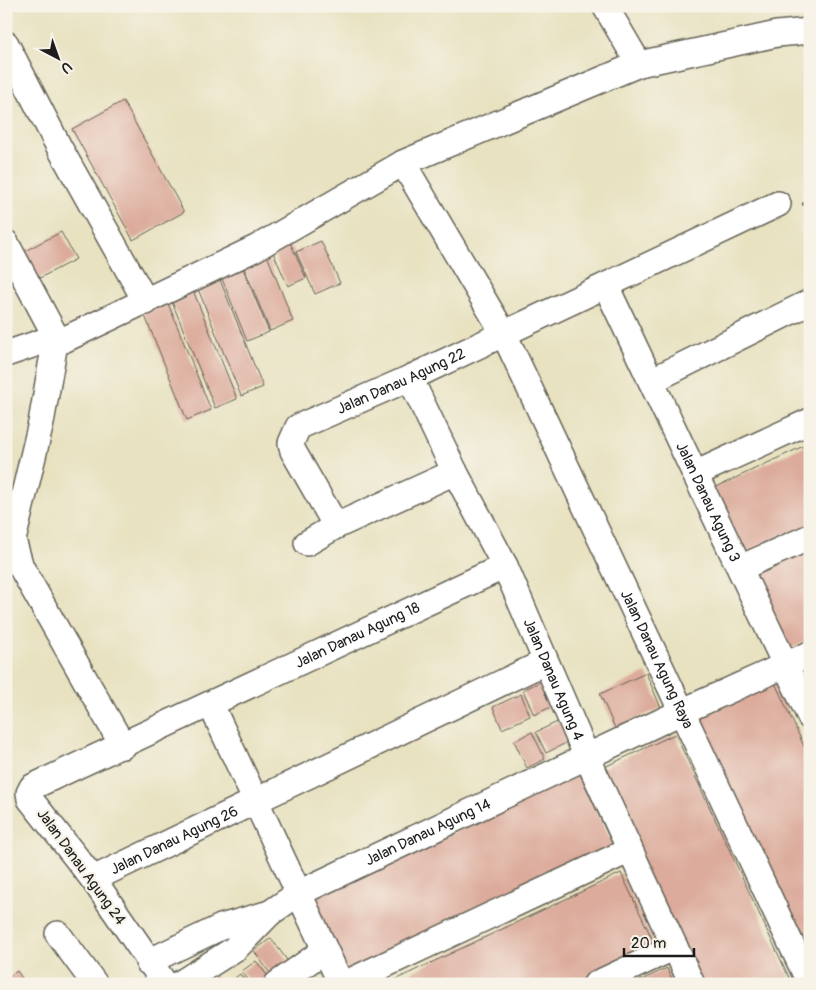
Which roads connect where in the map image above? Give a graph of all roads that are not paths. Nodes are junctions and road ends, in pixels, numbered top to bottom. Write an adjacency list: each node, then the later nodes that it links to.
1 (604, 6): 4 (street)
2 (810, 31): 4 (street)
3 (6, 44): 9 (street)
4 (639, 64): 5 (street)
5 (404, 163): 9 (street); 11 (street, Jalan Danau Agung Raya)
6 (778, 204): 8 (street, Jalan Danau Agung 22)
7 (6, 244): 12 (street)
8 (606, 286): 11 (street, Jalan Danau Agung 22); 15 (street, Jalan Danau Agung 3)
9 (146, 302): 12 (street)
10 (810, 302): 15 (street)
11 (504, 334): 14 (street, Jalan Danau Agung 22); 29 (street, Jalan Danau Agung Raya)
12 (56, 340): 13 (street); 22 (street)
13 (6, 354)
14 (410, 378): 17 (street, Jalan Danau Agung 4); 19 (street, Jalan Danau Agung 22)
15 (651, 381): 18 (street, Jalan Danau Agung 3)
16 (810, 421): 18 (street)
17 (455, 472): 19 (street); 23 (street, Jalan Danau Agung 4)
18 (695, 474): 24 (street, Jalan Danau Agung 3)
19 (336, 526): 21 (street)
20 (810, 537): 24 (street)
21 (307, 542)
22 (10, 543): 31 (street)
23 (505, 566): 26 (street, Jalan Danau Agung 4); 28 (street, Jalan Danau Agung 18)
24 (740, 568): 27 (street, Jalan Danau Agung 3)
25 (810, 654): 27 (street, Jalan Danau Agung 14)
26 (545, 662): 32 (street, Jalan Danau Agung 4); 33 (street, Jalan Danau Agung 26)
27 (785, 665): 29 (street, Jalan Danau Agung 14); 30 (street, Jalan Danau Agung 3)
28 (211, 705): 31 (street, Jalan Danau Agung 24); 33 (street)
29 (682, 712): 32 (street, Jalan Danau Agung 14); 49 (street, Jalan Danau Agung Raya)
30 (810, 717)
31 (123, 746): 35 (street, Jalan Danau Agung 24)
32 (587, 757): 34 (street, Jalan Danau Agung 4); 36 (street, Jalan Danau Agung 14)
33 (256, 801): 35 (street, Jalan Danau Agung 26); 36 (street)
34 (630, 850): 39 (street, Jalan Danau Agung 4); 46 (street)
35 (93, 879): 41 (street, Jalan Danau Agung 24)
36 (299, 893): 37 (street, Jalan Danau Agung 14); 40 (street)
37 (270, 913): 41 (street, Jalan Danau Agung 14); 44 (street, Jalan Danau Agung 14)
38 (58, 934): 42 (street)
39 (675, 947): 47 (street); 48 (street, Jalan Danau Agung 4)
40 (325, 950): 45 (street); 46 (street)
41 (148, 962): 43 (street, Jalan Danau Agung 24)
42 (95, 984)
43 (165, 984)
44 (179, 984)
45 (277, 984)
46 (342, 984)
47 (596, 984)
48 (692, 984)
49 (810, 984)

